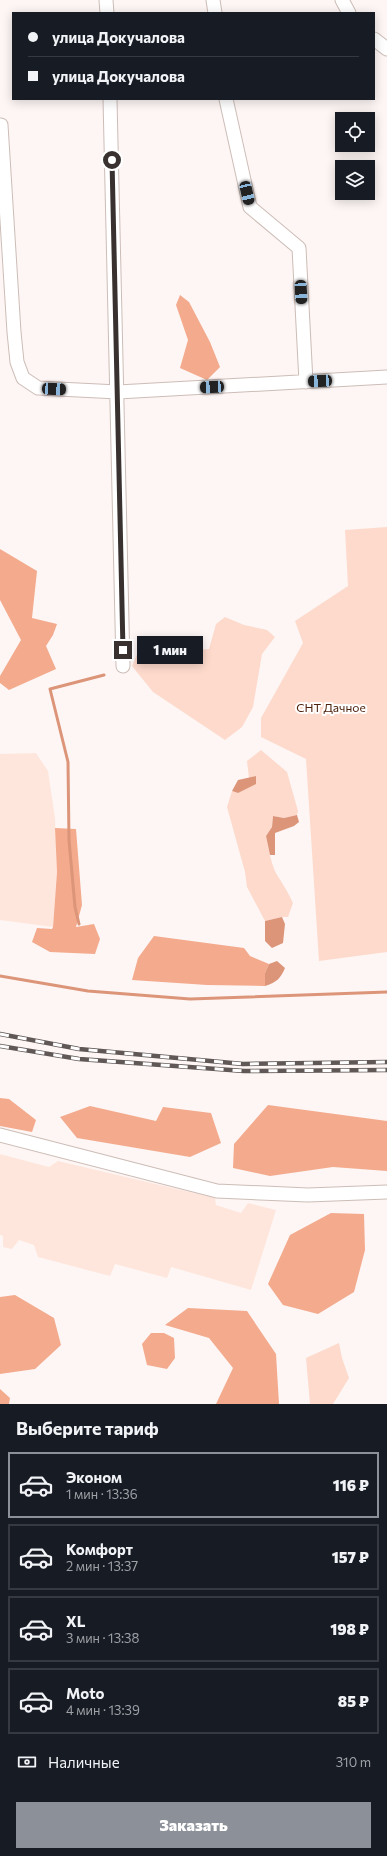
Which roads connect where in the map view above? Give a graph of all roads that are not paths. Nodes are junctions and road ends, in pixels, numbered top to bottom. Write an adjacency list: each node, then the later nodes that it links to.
1 (106, 0): 4 (street)
2 (213, 0): 5 (street)
3 (342, 0): 6 (street)
4 (107, 12)
5 (215, 12)
6 (348, 12)
7 (375, 40): 8 (street)
8 (387, 49)
9 (110, 100): 14 (street)
10 (226, 100): 13 (street)
11 (1, 125): 14 (street)
12 (387, 378): 13 (street)
13 (306, 382): 14 (street)
14 (118, 392): 15 (street)
15 (123, 666)
16 (0, 1135): 17 (street)
17 (387, 1192)

